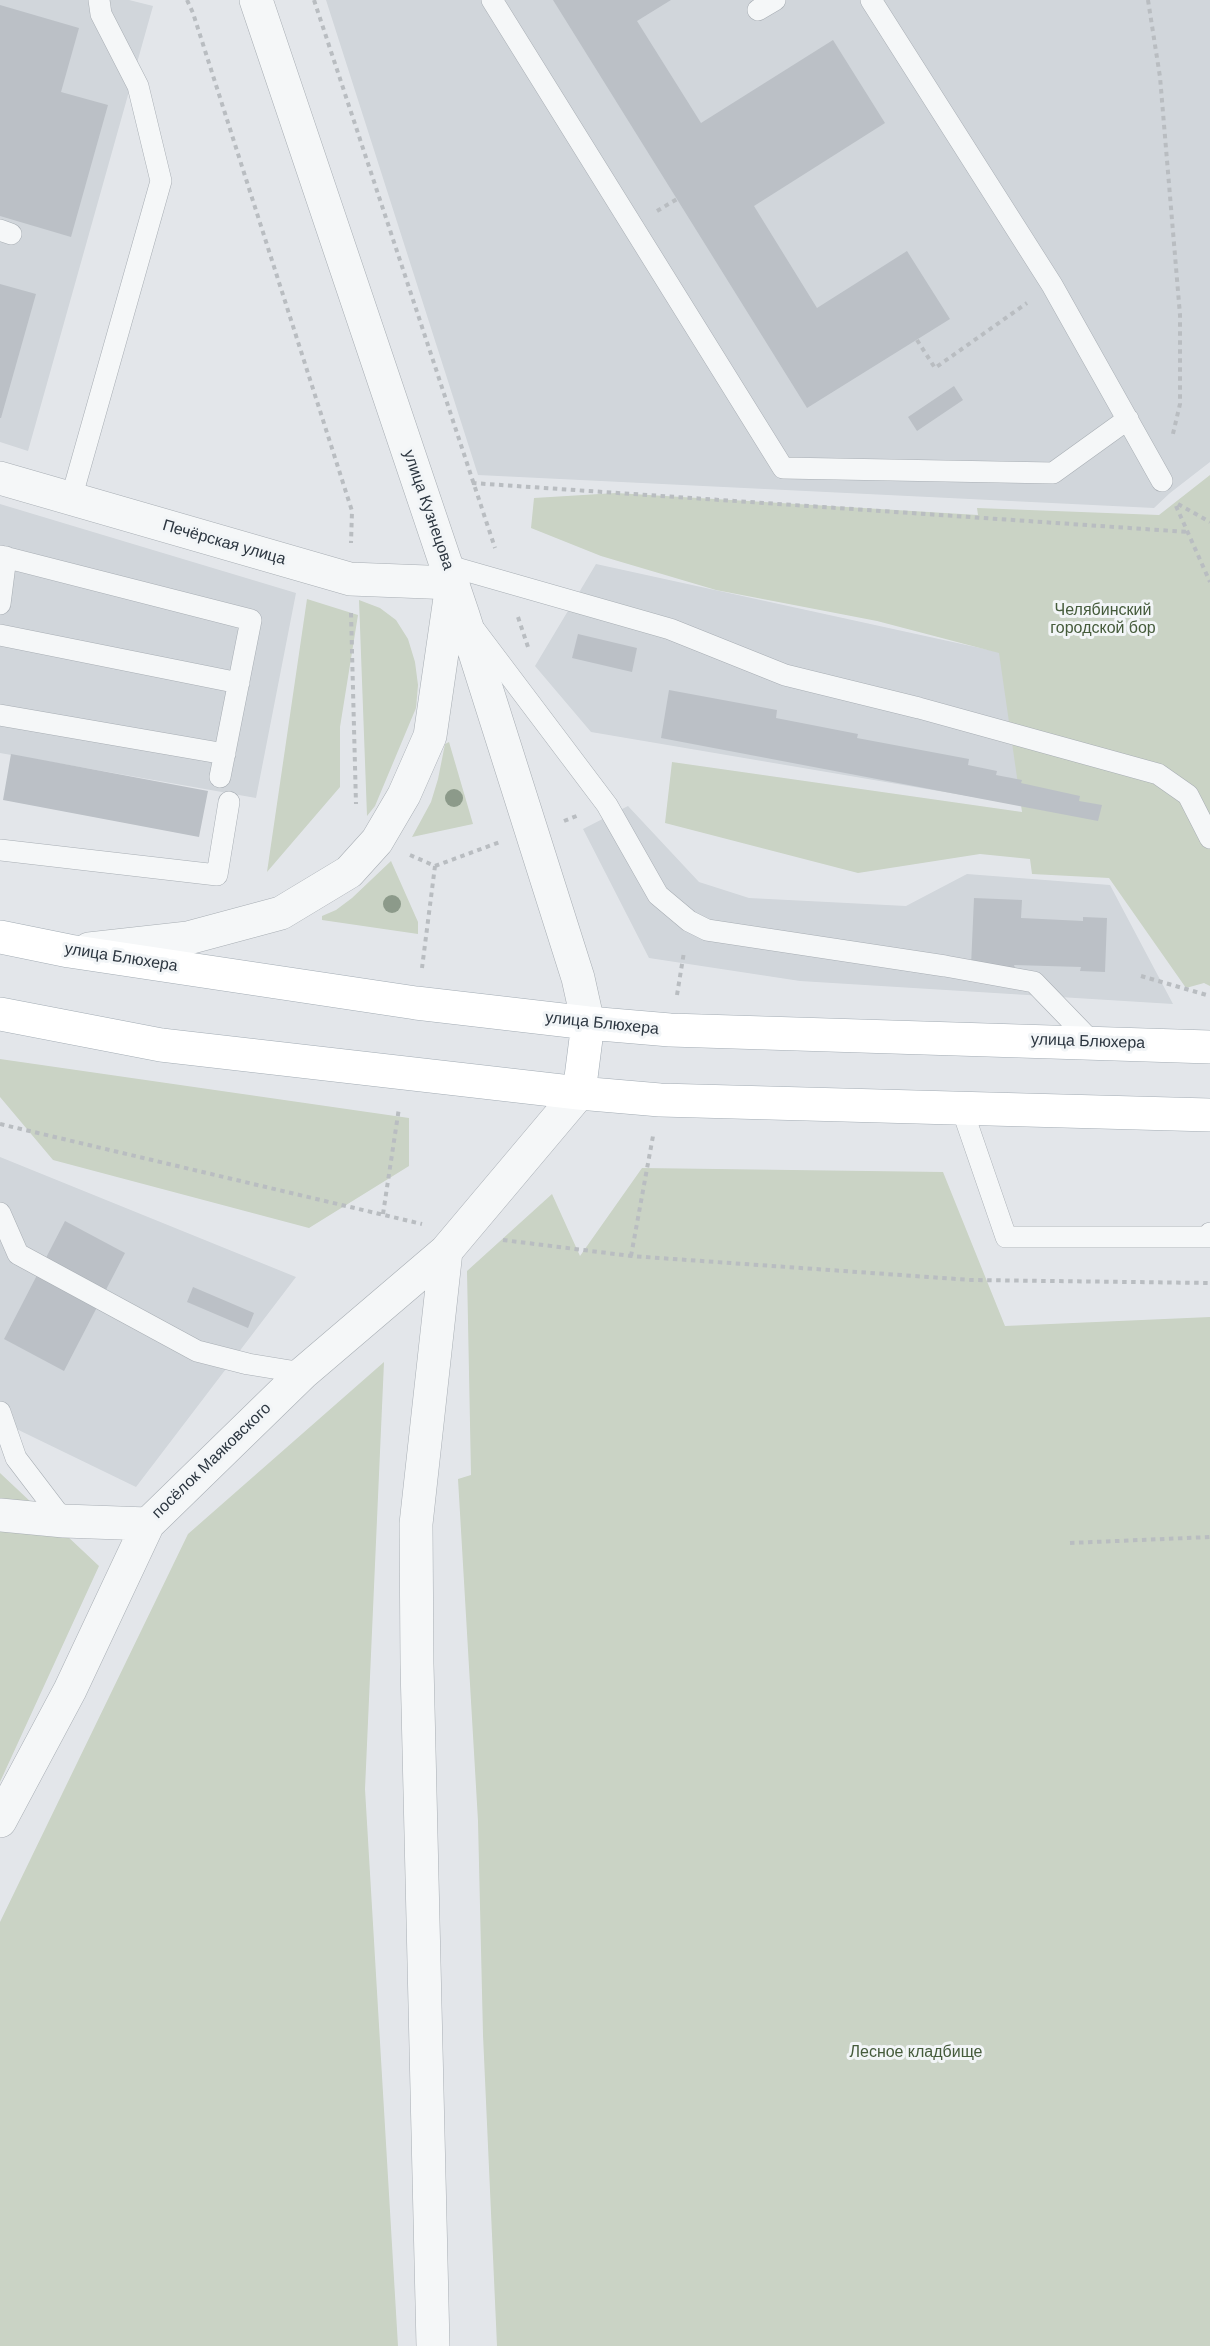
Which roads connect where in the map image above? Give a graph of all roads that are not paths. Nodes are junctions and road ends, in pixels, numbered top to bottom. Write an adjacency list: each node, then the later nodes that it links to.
1 (99, 0): 8 (lane)
2 (256, 0): 10 (street, улица Кузнецова)
3 (492, 0): 5 (lane)
4 (871, 0): 5 (lane)
5 (1128, 419): 7 (lane)
6 (0, 478): 8 (street, Печёрская улица)
7 (1162, 481)
8 (72, 499): 10 (street, Печёрская улица)
9 (3, 557): 11 (lane); 14 (lane)
10 (450, 574): 12 (street, улица Кузнецова); 19 (lane); 22 (street)
11 (0, 604)
12 (463, 615): 24 (street, улица Кузнецова); 25 (lane)
13 (0, 635): 14 (lane)
14 (239, 683): 16 (lane)
15 (0, 715): 16 (lane)
16 (225, 754): 17 (lane)
17 (220, 777)
18 (229, 802): 20 (lane)
19 (1210, 838)
20 (0, 850)
21 (0, 937): 22 (main road, улица Блюхера)
22 (69, 951): 24 (main road, улица Блюхера)
23 (0, 1014): 27 (main road)
24 (588, 1023): 25 (main road, улица Блюхера); 27 (main road)
25 (1092, 1042): 26 (main road, улица Блюхера)
26 (1210, 1047)
27 (579, 1093): 28 (main road); 32 (street, посёлок Маяковского)
28 (962, 1108): 29 (main road); 31 (lane)
29 (1210, 1115)
30 (0, 1214): 33 (lane)
31 (1210, 1235)
32 (453, 1242): 33 (street, посёлок Маяковского); 39 (street)
33 (303, 1373): 37 (street, посёлок Маяковского)
34 (0, 1412): 36 (lane)
35 (0, 1515): 36 (street)
36 (64, 1521): 37 (street)
37 (148, 1524): 38 (street, посёлок Маяковского)
38 (0, 1821)
39 (433, 2346)

